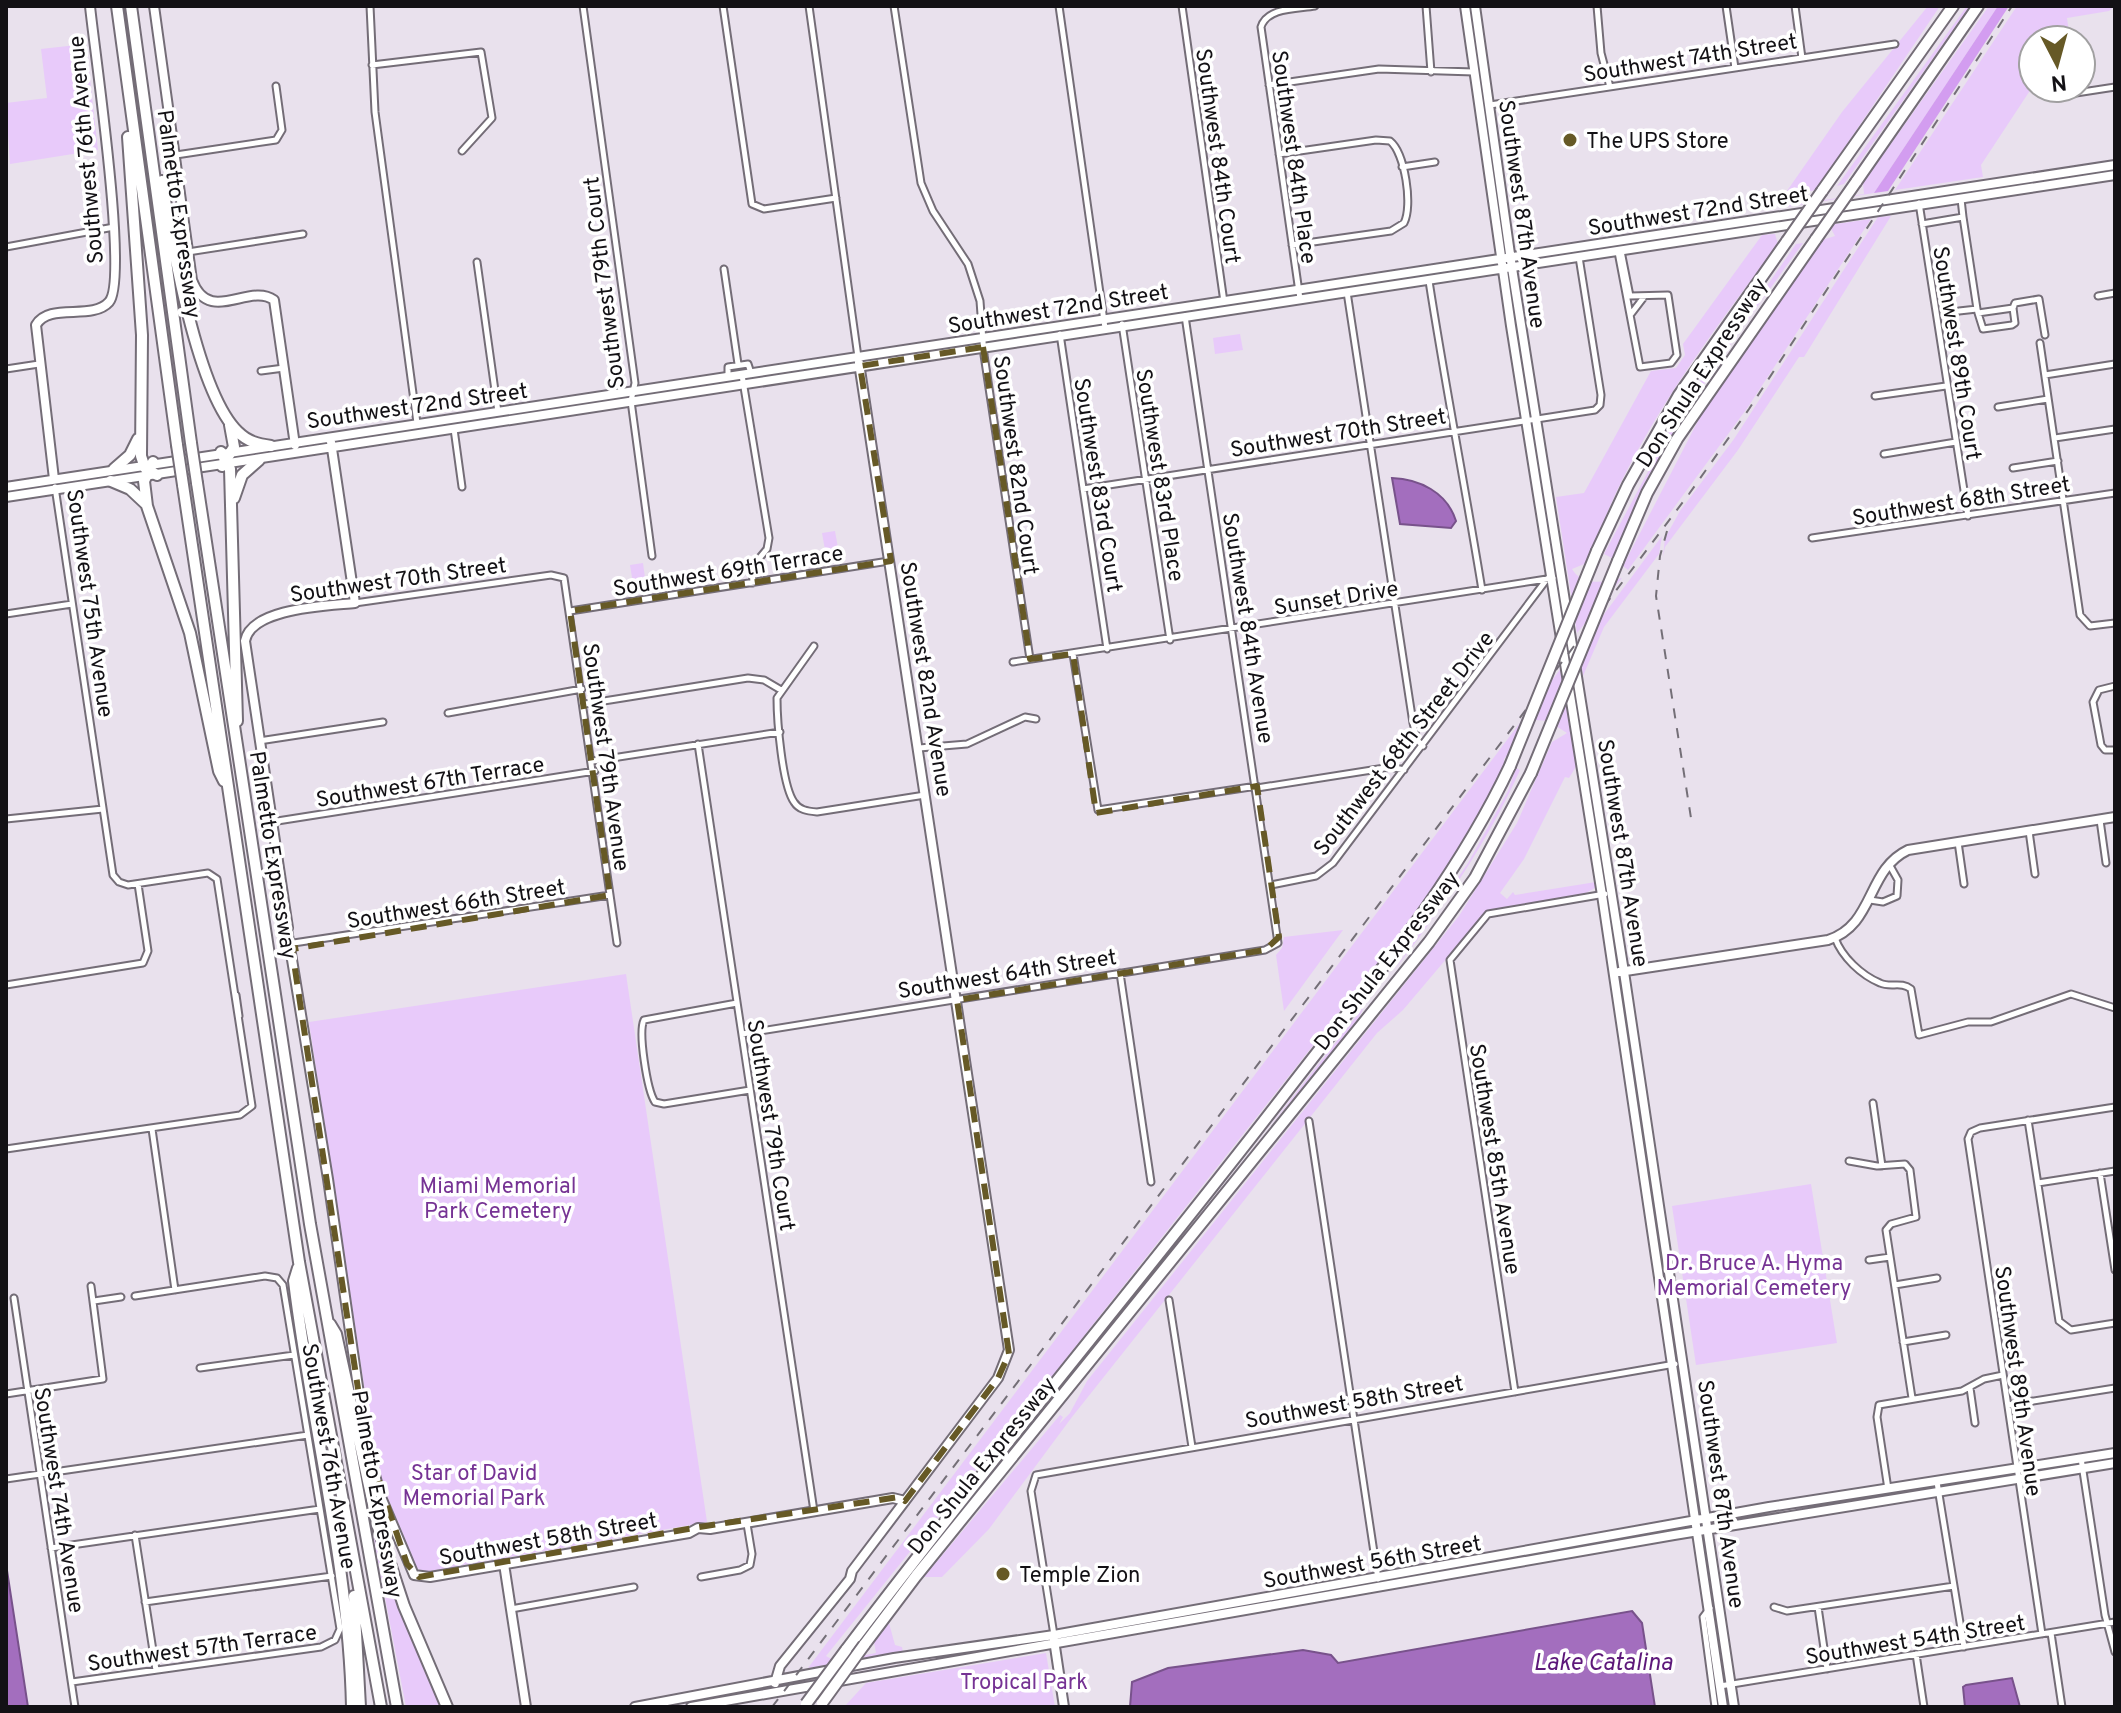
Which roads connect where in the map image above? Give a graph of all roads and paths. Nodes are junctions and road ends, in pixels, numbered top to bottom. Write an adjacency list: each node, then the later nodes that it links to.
1 (90, 6): 52 (main road, Southwest 76th Avenue)
2 (117, 6): 35 (highway, Palmetto Expressway)
3 (131, 6): 34 (highway, Palmetto Expressway)
4 (154, 6): 38 (main road)
5 (370, 6): 25 (street)
6 (583, 6): 101 (street, Southwest 79th Court)
7 (723, 6): 46 (street)
8 (809, 6): 46 (street, Southwest 82nd Avenue)
9 (894, 6): 87 (street, Southwest 82nd Court)
10 (1059, 6): 83 (street)
11 (1182, 6): 76 (street, Southwest 84th Court)
12 (1315, 6): 30 (street, Southwest 84th Place)
13 (1426, 6): 28 (street)
14 (1466, 6): 21 (main road); 29 (main road, Southwest 87th Avenue)
15 (1726, 6): 27 (street)
16 (1795, 6): 24 (street)
17 (1946, 6): 22 (highway)
18 (1953, 6): 22 (highway, Don Shula Expressway)
19 (1978, 6): 307 (highway, Don Shula Expressway, bridge)
20 (1597, 7): 32 (street)
21 (1476, 11): 26 (main road, Southwest 87th Avenue)
22 (1930, 39): 308 (highway, Don Shula Expressway, bridge)
23 (1895, 44): 24 (street, Southwest 74th Street)
24 (1802, 58): 27 (street, Southwest 74th Street)
25 (372, 65): 36 (street); 110 (street)
26 (1484, 67): 29 (main road); 33 (main road, Southwest 87th Avenue)
27 (1735, 68): 32 (street, Southwest 74th Street)
28 (1431, 72): 29 (street); 30 (street)
29 (1475, 72): 42 (main road, Southwest 87th Avenue)
30 (1269, 85): 37 (street, Southwest 84th Place)
31 (276, 86): 38 (street)
32 (1610, 87): 33 (street, Southwest 74th Street)
33 (1490, 105): 42 (main road, Southwest 87th Avenue)
34 (148, 119): 108 (highway); 173 (highway, Palmetto Expressway, bridge)
35 (133, 124): 113 (highway); 184 (highway, Palmetto Expressway, bridge)
36 (462, 151)
37 (1279, 154): 41 (street); 57 (street, Southwest 84th Place)
38 (175, 156): 61 (main road)
39 (1435, 162): 41 (street)
40 (2115, 165): 44 (main road, Southwest 72nd Street)
41 (1402, 167): 57 (street)
42 (1494, 169): 62 (main road, Southwest 87th Avenue); 63 (main road, Southwest 87th Avenue)
43 (2115, 175): 44 (main road, Southwest 72nd Street)
44 (2016, 185): 45 (main road, Southwest 72nd Street)
45 (1976, 191): 47 (main road, Southwest 72nd Street); 48 (main road, Southwest 72nd Street)
46 (836, 198): 90 (street, Southwest 82nd Avenue)
47 (1961, 198): 48 (main road, Southwest 72nd Street); 49 (street)
48 (1918, 199): 50 (main road, Southwest 72nd Street); 51 (street, Southwest 89th Court); 53 (main road, Southwest 72nd Street)
49 (1963, 217): 51 (street); 80 (street)
50 (1740, 221): 53 (main road); 55 (main road, Southwest 72nd Street)
51 (1922, 224): 100 (street, Southwest 89th Court)
52 (114, 227): 58 (street); 84 (main road, Southwest 76th Avenue)
53 (1741, 231): 56 (main road, Southwest 72nd Street)
54 (303, 234): 61 (street)
55 (1656, 234): 56 (main road); 59 (main road, Southwest 72nd Street)
56 (1657, 244): 60 (main road, Southwest 72nd Street)
57 (1292, 245): 70 (street, Southwest 84th Place)
58 (6, 247)
59 (1598, 249): 60 (main road, Southwest 72nd Street); 62 (main road, Southwest 72nd Street); 64 (main road, Southwest 72nd Street)
60 (1619, 250): 73 (street); 81 (street)
61 (187, 252): 94 (main road)
62 (1511, 256): 63 (main road, Southwest 72nd Street); 67 (main road, Southwest 87th Avenue)
63 (1501, 257): 67 (main road, Southwest 87th Avenue); 68 (main road, Southwest 72nd Street)
64 (1579, 257): 67 (main road, Southwest 72nd Street); 107 (street, Southwest 70th Street)
65 (477, 262): 106 (street)
66 (724, 269): 92 (street)
67 (1507, 269): 69 (main road, Southwest 72nd Street); 107 (main road, Southwest 87th Avenue)
68 (1372, 277): 70 (main road, Southwest 72nd Street); 71 (main road)
69 (1429, 281): 71 (main road, Southwest 72nd Street); 112 (street)
70 (1298, 289): 75 (street, Southwest 84th Place); 76 (main road, Southwest 72nd Street)
71 (1347, 292): 75 (main road, Southwest 72nd Street); 118 (street)
72 (2115, 293): 74 (street)
73 (1644, 296): 81 (street); 81 (street)
74 (2098, 296)
75 (1300, 299): 76 (main road, Southwest 72nd Street)
76 (1224, 305): 78 (main road, Southwest 72nd Street)
77 (2013, 308): 80 (street); 80 (street); 86 (street)
78 (1184, 311): 82 (main road, Southwest 72nd Street); 128 (street, Southwest 84th Avenue)
79 (1959, 311): 80 (street)
80 (1978, 311)
81 (1631, 315)
82 (1122, 321): 83 (main road, Southwest 72nd Street); 129 (street, Southwest 83rd Place)
83 (1104, 324): 85 (main road, Southwest 72nd Street)
84 (35, 328): 91 (main road, Southwest 75th Avenue)
85 (1059, 331): 87 (main road, Southwest 72nd Street); 89 (main road, Southwest 72nd Street); 134 (street, Southwest 83rd Court)
86 (2045, 335)
87 (984, 337): 89 (street, Southwest 82nd Court); 90 (main road, Southwest 72nd Street)
88 (2040, 343): 97 (street)
89 (983, 347): 90 (main road, Southwest 72nd Street); 163 (street, Southwest 82nd Court)
90 (859, 362): 99 (main road, Southwest 72nd Street); 145 (main road, Southwest 82nd Avenue)
91 (39, 364): 95 (street); 131 (main road, Southwest 75th Avenue)
92 (738, 364): 98 (street); 99 (street)
93 (2115, 364): 97 (street)
94 (284, 368): 96 (street); 115 (main road)
95 (6, 369)
96 (261, 371)
97 (2045, 375): 103 (street)
98 (728, 377): 99 (main road, Southwest 72nd Street); 101 (main road, Southwest 72nd Street)
99 (746, 377): 104 (main road, Southwest 72nd Street); 149 (street)
100 (1946, 386): 102 (street); 117 (street, Southwest 89th Court)
101 (636, 391): 104 (street, Southwest 79th Court); 106 (main road, Southwest 72nd Street)
102 (1875, 396)
103 (2048, 399): 105 (street); 114 (street)
104 (631, 401): 109 (main road, Southwest 72nd Street); 144 (street, Southwest 79th Court)
105 (1998, 407)
106 (498, 412): 110 (main road, Southwest 72nd Street)
107 (1530, 420): 112 (street, Southwest 70th Street); 136 (main road, Southwest 87th Avenue); 139 (main road, Southwest 87th Avenue)
108 (230, 423): 119 (highway); 122 (highway)
109 (454, 428): 110 (main road, Southwest 72nd Street); 133 (street)
110 (418, 429): 116 (main road, Southwest 72nd Street)
111 (2115, 429): 114 (street)
112 (1452, 432): 118 (street, Southwest 70th Street); 150 (street)
113 (140, 433): 126 (highway); 127 (highway)
114 (2055, 438): 124 (street)
115 (295, 442): 116 (main road, Southwest 72nd Street); 119 (main road, Southwest 72nd Street); 120 (main road)
116 (331, 442): 120 (main road, Southwest 72nd Street); 152 (main road)
117 (1956, 442): 121 (street); 142 (street, Southwest 89th Court)
118 (1370, 445): 128 (street, Southwest 70th Street); 153 (street)
119 (271, 446): 122 (main road, Southwest 72nd Street)
120 (296, 453): 123 (main road, Southwest 72nd Street)
121 (1884, 454)
122 (226, 459): 123 (main road, Southwest 72nd Street); 127 (main road, Southwest 72nd Street); 127 (main road, Southwest 72nd Street); 141 (highway)
123 (259, 460): 141 (highway)
124 (2058, 461): 125 (street); 138 (street)
125 (2013, 468)
126 (114, 469): 127 (main road, Southwest 72nd Street); 131 (main road, Southwest 72nd Street)
127 (149, 470): 130 (main road, Southwest 72nd Street); 140 (highway)
128 (1209, 470): 129 (street, Southwest 70th Street); 158 (street, Southwest 84th Avenue)
129 (1146, 479): 134 (street, Southwest 70th Street); 159 (street, Southwest 83rd Place)
130 (111, 481): 131 (main road, Southwest 72nd Street); 140 (highway)
131 (55, 484): 132 (main road, Southwest 72nd Street); 137 (main road, Southwest 72nd Street); 154 (street, Southwest 75th Avenue)
132 (6, 487)
133 (462, 487)
134 (1083, 489): 161 (street, Southwest 83rd Court)
135 (2115, 493): 138 (street, Southwest 68th Street)
136 (1550, 494): 139 (main road); 148 (main road, Southwest 87th Avenue)
137 (6, 497)
138 (2063, 501): 142 (street, Southwest 68th Street); 157 (street)
139 (1542, 505): 148 (main road, Southwest 87th Avenue)
140 (147, 506): 184 (highway)
141 (232, 507): 173 (highway)
142 (1968, 516): 143 (street, Southwest 68th Street)
143 (1812, 538)
144 (652, 556)
145 (891, 561): 149 (street, Southwest 69th Terrace); 178 (main road, Southwest 82nd Avenue)
146 (561, 576): 152 (street, Southwest 70th Street); 155 (street, Southwest 79th Avenue)
147 (1530, 582): 148 (street, Sunset Drive); 150 (street, Sunset Drive); 151 (street)
148 (1555, 582): 151 (street, Southwest 68th Street Drive); 174 (main road, Southwest 87th Avenue); 174 (main road, Southwest 87th Avenue)
149 (753, 583): 155 (street, Southwest 69th Terrace)
150 (1482, 590): 153 (street, Sunset Drive)
151 (1539, 591): 177 (street, Southwest 68th Street Drive)
152 (355, 603): 175 (main road, Southwest 70th Street)
153 (1395, 603): 158 (street, Sunset Drive); 177 (street)
154 (72, 604): 156 (street); 186 (street, Southwest 75th Avenue)
155 (570, 611): 166 (street, Southwest 79th Avenue)
156 (6, 614)
157 (2115, 623)
158 (1233, 629): 159 (street, Sunset Drive); 183 (street, Southwest 84th Avenue)
159 (1170, 640): 161 (street, Sunset Drive)
160 (814, 646): 167 (street)
161 (1107, 649): 162 (street, Sunset Drive)
162 (1073, 654): 163 (street, Sunset Drive); 183 (street)
163 (1030, 659): 164 (street)
164 (1013, 662)
165 (2115, 686): 179 (street)
166 (582, 689): 168 (street, Southwest 79th Avenue); 169 (street)
167 (781, 690): 168 (street); 172 (street)
168 (585, 704): 180 (street, Southwest 79th Avenue)
169 (448, 713)
170 (1036, 719): 178 (street)
171 (383, 722): 175 (street)
172 (780, 732): 176 (street); 185 (street)
173 (235, 735): 243 (highway, Palmetto Expressway)
174 (1583, 735): 199 (main road, Southwest 87th Avenue)
175 (258, 741): 190 (main road)
176 (698, 744): 180 (street); 211 (street, Southwest 79th Court)
177 (1423, 746): 181 (street, Southwest 68th Street Drive)
178 (919, 748): 185 (main road, Southwest 82nd Avenue)
179 (2115, 750)
180 (593, 761): 182 (street, Southwest 79th Avenue)
181 (1404, 770): 183 (street); 198 (street, Southwest 68th Street Drive)
182 (595, 771): 190 (street, Southwest 67th Terrace); 200 (street, Southwest 79th Avenue)
183 (1257, 787): 198 (street, Southwest 84th Avenue)
184 (228, 790): 232 (highway, Palmetto Expressway)
185 (926, 795): 210 (main road, Southwest 82nd Avenue)
186 (103, 809): 188 (street); 196 (street, Southwest 75th Avenue)
187 (2115, 817): 189 (main road)
188 (6, 819)
189 (2100, 819): 191 (main road); 194 (street)
190 (270, 822): 205 (main road)
191 (2029, 830): 192 (main road); 195 (street)
192 (1958, 840): 193 (main road); 197 (street)
193 (1888, 863): 201 (main road); 201 (street)
194 (2106, 863)
195 (2035, 874)
196 (138, 884): 208 (street); 221 (street)
197 (1964, 884)
198 (1271, 885): 204 (street, Southwest 84th Avenue)
199 (1607, 894): 206 (main road, Southwest 87th Avenue); 254 (street, Southwest 85th Avenue)
200 (610, 895): 203 (street, Southwest 79th Avenue); 205 (street, Southwest 66th Street)
201 (1870, 900): 202 (main road)
202 (1835, 938): 206 (main road); 212 (street)
203 (617, 943)
204 (1276, 945): 207 (street, Southwest 64th Street)
205 (289, 946): 279 (main road, Southwest 58th Street)
206 (1619, 972): 209 (main road, Southwest 87th Avenue)
207 (1120, 973): 210 (street, Southwest 64th Street); 228 (street)
208 (6, 985)
209 (1623, 995): 214 (main road, Southwest 87th Avenue); 215 (main road, Southwest 87th Avenue)
210 (957, 999): 213 (street, Southwest 64th Street); 270 (main road, Southwest 82nd Avenue)
211 (737, 1003): 213 (street, Southwest 79th Court); 216 (street)
212 (2115, 1008)
213 (742, 1034): 216 (street, Southwest 79th Court)
214 (1639, 1066): 215 (main road); 223 (main road, Southwest 87th Avenue)
215 (1628, 1067): 223 (main road, Southwest 87th Avenue)
216 (750, 1090): 272 (street, Southwest 79th Court)
217 (1873, 1103): 225 (street)
218 (2115, 1107): 219 (street)
219 (2028, 1120): 229 (street); 250 (street, Southwest 89th Avenue)
220 (1309, 1121): 258 (street)
221 (152, 1128): 222 (street); 237 (street)
222 (6, 1149)
223 (1647, 1154): 248 (main road, Southwest 87th Avenue)
224 (1849, 1161): 225 (street)
225 (1882, 1166): 230 (street)
226 (2115, 1171): 227 (street)
227 (2100, 1173): 229 (street); 233 (street)
228 (1151, 1182)
229 (2038, 1183): 244 (street)
230 (1890, 1257): 231 (street); 235 (street)
231 (1869, 1260)
232 (299, 1262): 280 (highway, Palmetto Expressway); 310 (highway)
233 (2115, 1270)
234 (1937, 1278): 235 (street)
235 (1895, 1285): 246 (street)
236 (91, 1286): 242 (street)
237 (175, 1290): 238 (street); 247 (street, Southwest 76th Avenue)
238 (135, 1296)
239 (121, 1297): 242 (street)
240 (14, 1298): 253 (street, Southwest 74th Avenue)
241 (1169, 1300): 261 (street)
242 (94, 1301): 253 (street)
243 (325, 1315): 313 (highway, Palmetto Expressway); 314 (highway)
244 (2115, 1323)
245 (1946, 1335): 246 (street)
246 (1903, 1342): 256 (street)
247 (295, 1355): 249 (street); 260 (street, Southwest 76th Avenue)
248 (1679, 1364): 254 (street, Southwest 58th Street); 273 (main road, Southwest 87th Avenue)
249 (200, 1368)
250 (2003, 1375): 251 (street); 257 (street, Southwest 89th Avenue)
251 (1970, 1388): 256 (street); 259 (street)
252 (2115, 1388): 257 (street)
253 (26, 1392): 255 (street); 265 (street, Southwest 74th Avenue)
254 (1515, 1392): 258 (street, Southwest 58th Street)
255 (6, 1394)
256 (1912, 1398): 269 (street)
257 (2008, 1405): 266 (street, Southwest 89th Avenue)
258 (1353, 1419): 261 (street, Southwest 58th Street); 283 (street)
259 (1975, 1423)
260 (308, 1435): 265 (street); 271 (street, Southwest 76th Avenue)
261 (1192, 1447): 296 (street, Southwest 58th Street)
262 (2115, 1453): 263 (main road, Southwest 56th Street)
263 (2082, 1463): 264 (main road, Southwest 56th Street); 266 (main road, Southwest 56th Street); 292 (street)
264 (2115, 1463)
265 (39, 1474): 267 (street); 277 (street, Southwest 74th Avenue)
266 (2017, 1474): 268 (main road, Southwest 56th Street); 294 (street, Southwest 89th Avenue)
267 (6, 1479)
268 (1938, 1486): 269 (main road, Southwest 56th Street); 275 (main road, Southwest 56th Street); 284 (street)
269 (1888, 1490): 273 (main road, Southwest 56th Street)
270 (905, 1501): 272 (main road, Southwest 58th Street); 302 (main road)
271 (320, 1509): 276 (street); 281 (street, Southwest 76th Avenue)
272 (814, 1511): 274 (main road, Southwest 58th Street)
273 (1702, 1519): 275 (main road, Southwest 87th Avenue); 278 (main road, Southwest 56th Street)
274 (747, 1523): 279 (main road, Southwest 58th Street); 282 (street)
275 (1704, 1530): 278 (main road, Southwest 56th Street); 289 (main road, Southwest 87th Avenue); 291 (main road, Southwest 87th Avenue)
276 (135, 1535): 277 (street); 286 (street)
277 (51, 1548): 303 (street, Southwest 74th Avenue)
278 (1512, 1560): 283 (main road, Southwest 56th Street)
279 (504, 1564): 290 (main road)
280 (356, 1574): 311 (highway); 312 (highway, Palmetto Expressway)
281 (332, 1576): 286 (street); 295 (street, Southwest 76th Avenue)
282 (701, 1577)
283 (1378, 1583): 296 (main road, Southwest 56th Street)
284 (1954, 1586): 288 (street); 297 (street)
285 (634, 1587): 290 (street)
286 (145, 1602): 301 (street)
287 (1774, 1607): 288 (street)
288 (1818, 1607): 300 (street)
289 (1711, 1608): 291 (main road); 305 (main road, Southwest 87th Avenue); 319 (street, Southwest 87th Avenue)
290 (511, 1609): 315 (main road)
291 (1722, 1618): 304 (main road, Southwest 87th Avenue)
292 (2112, 1623): 293 (street, Southwest 54th Street); 298 (street)
293 (2051, 1633): 294 (street, Southwest 54th Street); 323 (street)
294 (2042, 1634): 297 (street, Southwest 54th Street)
295 (335, 1640): 301 (street, Southwest 57th Terrace)
296 (1054, 1640): 302 (main road, Southwest 56th Street); 306 (main road, Southwest 56th Street); 318 (main road)
297 (1964, 1647): 299 (street, Southwest 54th Street)
298 (2115, 1652)
299 (1916, 1654): 300 (street, Southwest 54th Street); 322 (street)
300 (1827, 1669): 304 (street, Southwest 54th Street)
301 (156, 1670): 303 (street, Southwest 57th Terrace)
302 (775, 1679): 306 (main road); 316 (main road, Southwest 56th Street)
303 (72, 1682): 309 (street, Southwest 74th Avenue)
304 (1730, 1684): 305 (street, Southwest 54th Street); 321 (main road, Southwest 87th Avenue)
305 (1720, 1686): 320 (main road, Southwest 87th Avenue)
306 (776, 1692): 317 (main road, Southwest 56th Street)
307 (821, 1705)
308 (805, 1706)
309 (75, 1707)
310 (352, 1707)
311 (360, 1707)
312 (381, 1707)
313 (397, 1707)
314 (447, 1707)
315 (526, 1707)
316 (635, 1707)
317 (691, 1707)
318 (1064, 1707)
319 (1715, 1707)
320 (1723, 1707)
321 (1734, 1707)
322 (1924, 1707)
323 (2062, 1707)

